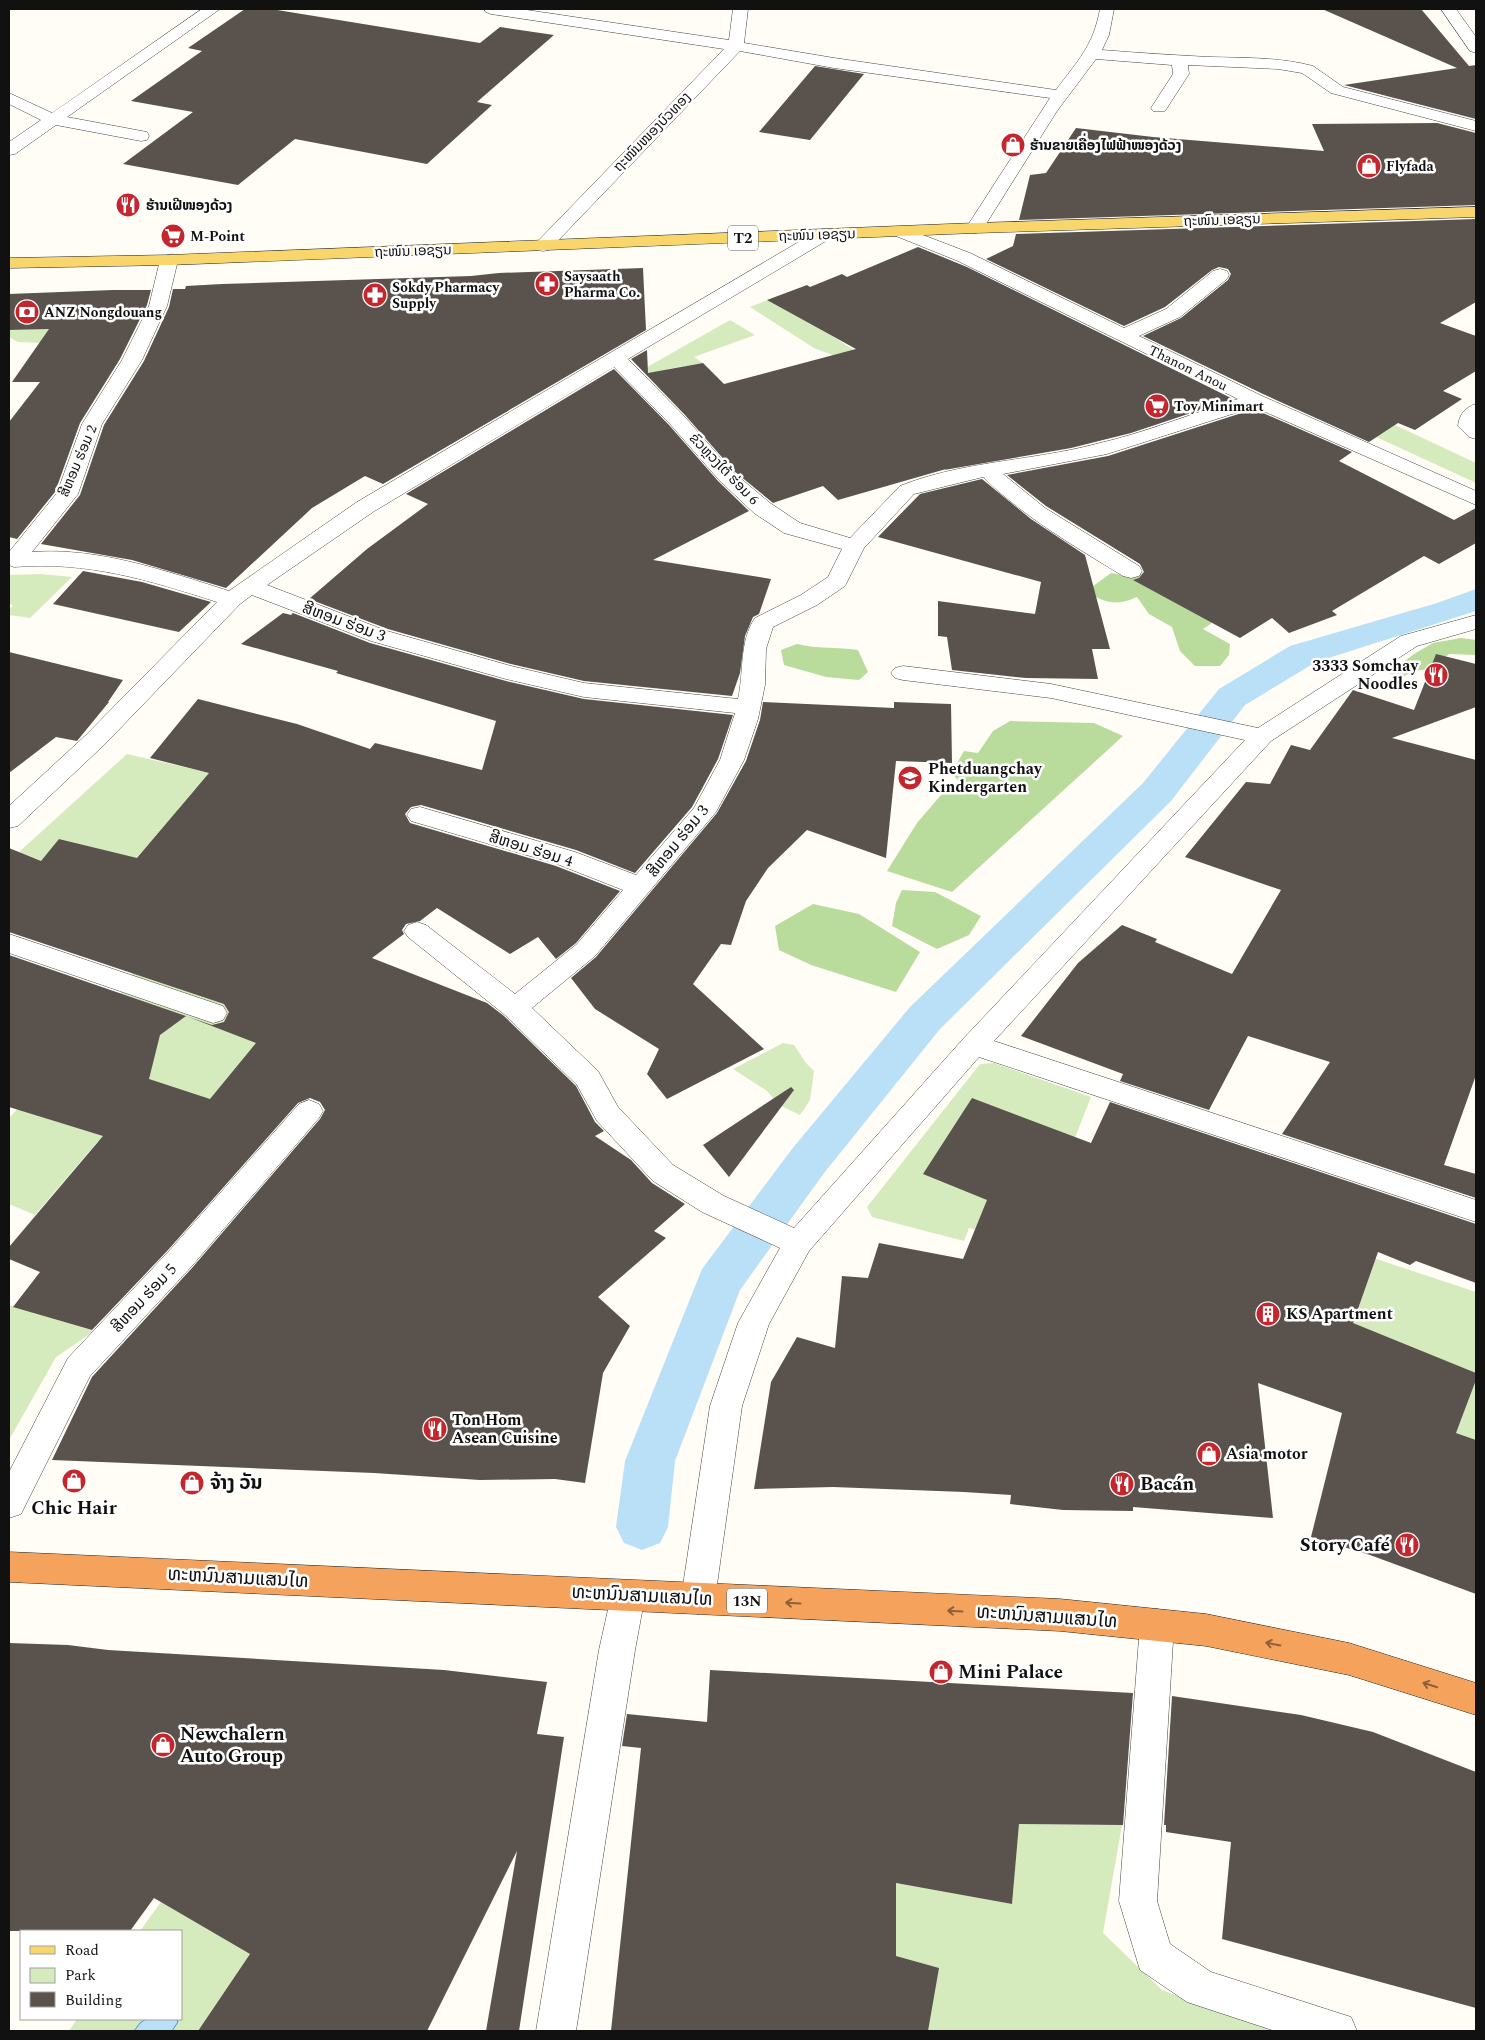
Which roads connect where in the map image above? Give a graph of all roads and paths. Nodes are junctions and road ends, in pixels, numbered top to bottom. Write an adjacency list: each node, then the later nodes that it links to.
1 (212, 9): 13 (street)
2 (491, 9): 6 (street)
3 (741, 9): 6 (street)
4 (1107, 9): 8 (street)
5 (1448, 9): 7 (street)
6 (736, 46): 10 (street); 21 (street, ຖະໜົນໜອງບົວທອງ)
7 (1476, 48)
8 (1092, 54): 9 (street); 10 (street)
9 (1179, 61): 12 (street); 14 (street)
10 (1060, 95): 18 (street)
11 (9, 98): 13 (street)
12 (1159, 108)
13 (52, 119): 15 (street); 16 (street)
14 (1476, 126)
15 (141, 136)
16 (9, 150)
17 (1476, 212): 18 (main road, ຖະໜົນ ເອຊຽນ / T2)
18 (975, 228): 19 (main road, ຖະໜົນ ເອຊຽນ / T2)
19 (902, 232): 20 (main road, ຖະໜົນ ເອຊຽນ / T2); 25 (street, Thanon Anou)
20 (825, 234): 21 (main road, ຖະໜົນ ເອຊຽນ / T2); 26 (street)
21 (543, 246): 22 (main road, ຖະໜົນ ເອຊຽນ / T2)
22 (169, 260): 23 (main road, ຖະໜົນ ເອຊຽນ / T2); 33 (street, ສີຫອມ ຮ່ອມ 2)
23 (9, 263)
24 (1220, 274): 25 (street)
25 (1123, 336): 27 (street, Thanon Anou)
26 (616, 358): 32 (street, ຂົວຫຼວງໃຕ້ ຮ່ອມ 6); 35 (street)
27 (1255, 400): 30 (street); 31 (street, Thanon Anou)
28 (1476, 410): 29 (street)
29 (1476, 433)
30 (988, 470): 32 (street); 34 (street)
31 (1476, 498)
32 (854, 546): 38 (street)
33 (11, 560): 35 (street, ສີຫອມ ຮ່ອມ 2)
34 (1131, 571)
35 (240, 593): 38 (street, ສີຫອມ ຮ່ອມ 3); 41 (street)
36 (1476, 622): 39 (street)
37 (903, 673): 39 (street)
38 (749, 707): 42 (street, ສີຫອມ ຮ່ອມ 3)
39 (1262, 736): 47 (street)
40 (420, 816): 42 (street, ສີຫອມ ຮ່ອມ 4)
41 (9, 820)
42 (641, 887): 45 (street, ສີຫອມ ຮ່ອມ 3)
43 (417, 932): 45 (street)
44 (9, 943): 46 (street)
45 (515, 1008): 50 (street)
46 (213, 1013)
47 (974, 1045): 49 (street); 50 (street)
48 (309, 1111): 51 (street, ສີຫອມ ຮ່ອມ 5)
49 (1476, 1211)
50 (788, 1238): 54 (street)
51 (9, 1504)
52 (9, 1567): 53 (highway, ທະຫນົນສາມແສນໄທ / 13N)
53 (628, 1596): 54 (highway, ທະຫນົນສາມແສນໄທ / 13N); 57 (street)
54 (698, 1599): 55 (highway, ທະຫນົນສາມແສນໄທ / 13N, one-way to 54)
55 (1157, 1625): 56 (highway, ທະຫນົນສາມແສນໄທ / 13N, one-way to 55); 58 (street)
56 (1476, 1699)
57 (556, 2031)
58 (1337, 2031)

